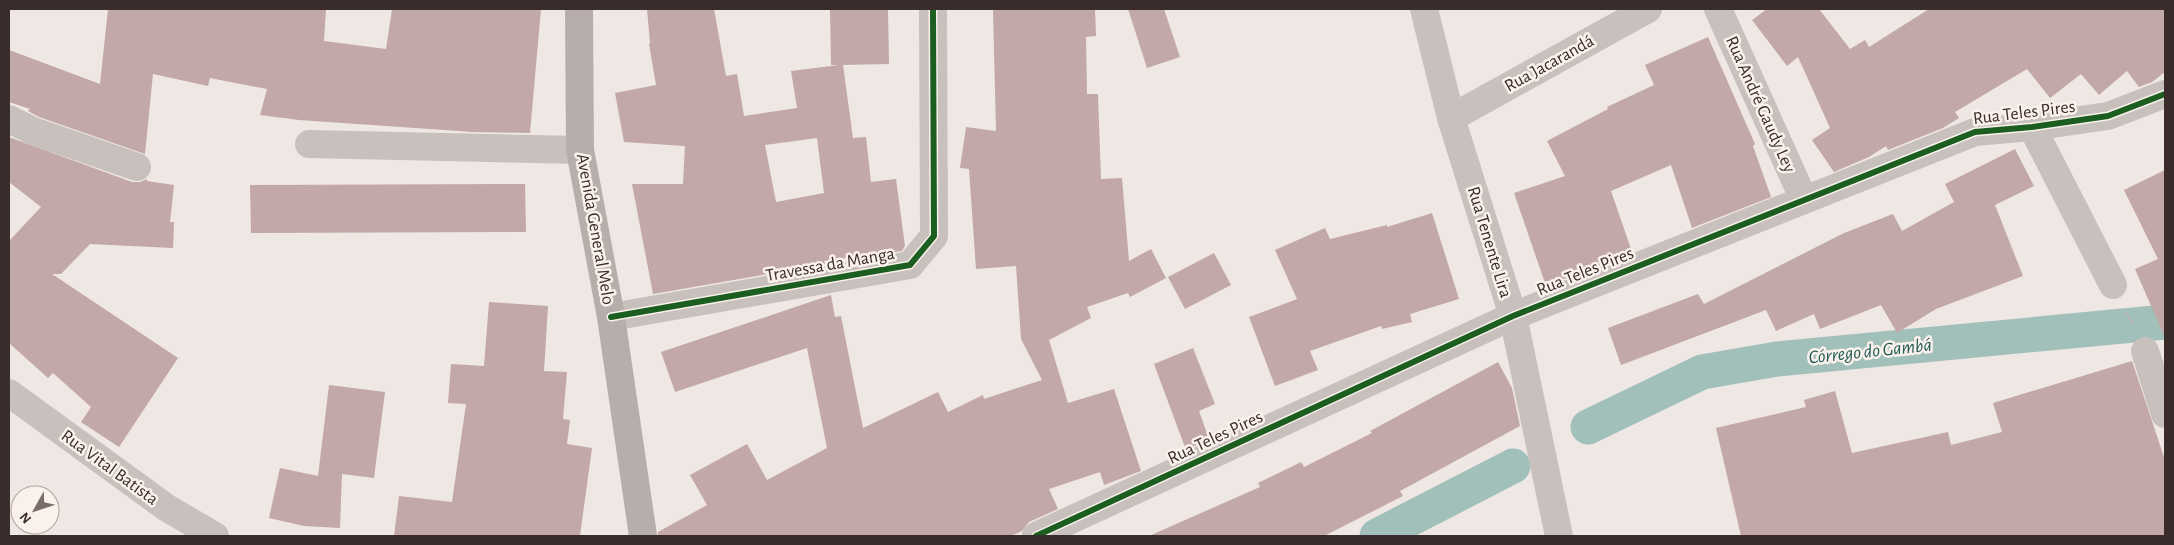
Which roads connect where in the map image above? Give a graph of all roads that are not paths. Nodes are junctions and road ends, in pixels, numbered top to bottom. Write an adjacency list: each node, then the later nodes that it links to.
1 (579, 9): 11 (main road, Avenida General Melo)
2 (933, 9): 16 (street, Travessa da Manga)
3 (1424, 9): 7 (street, Rua Tenente Lira)
4 (1648, 9): 7 (street, Rua Jacarandá)
5 (1718, 9): 13 (street, Rua André Gaudy Ley)
6 (2165, 94): 9 (street, Rua Teles Pires)
7 (1451, 118): 15 (street, Rua Tenente Lira)
8 (9, 119): 12 (street)
9 (2032, 127): 13 (street, Rua Teles Pires); 14 (street)
10 (309, 144): 11 (street)
11 (580, 150): 16 (main road, Avenida General Melo)
12 (137, 167)
13 (1804, 200): 15 (street, Rua Teles Pires)
14 (2112, 285)
15 (1513, 316): 22 (street, Rua Teles Pires); 23 (street, Rua Tenente Lira)
16 (611, 317): 21 (main road, Avenida General Melo)
17 (2145, 351): 19 (street)
18 (9, 393): 20 (street, Rua Vital Batista)
19 (2165, 414)
20 (214, 536)
21 (643, 536)
22 (1036, 536)
23 (1559, 536)

